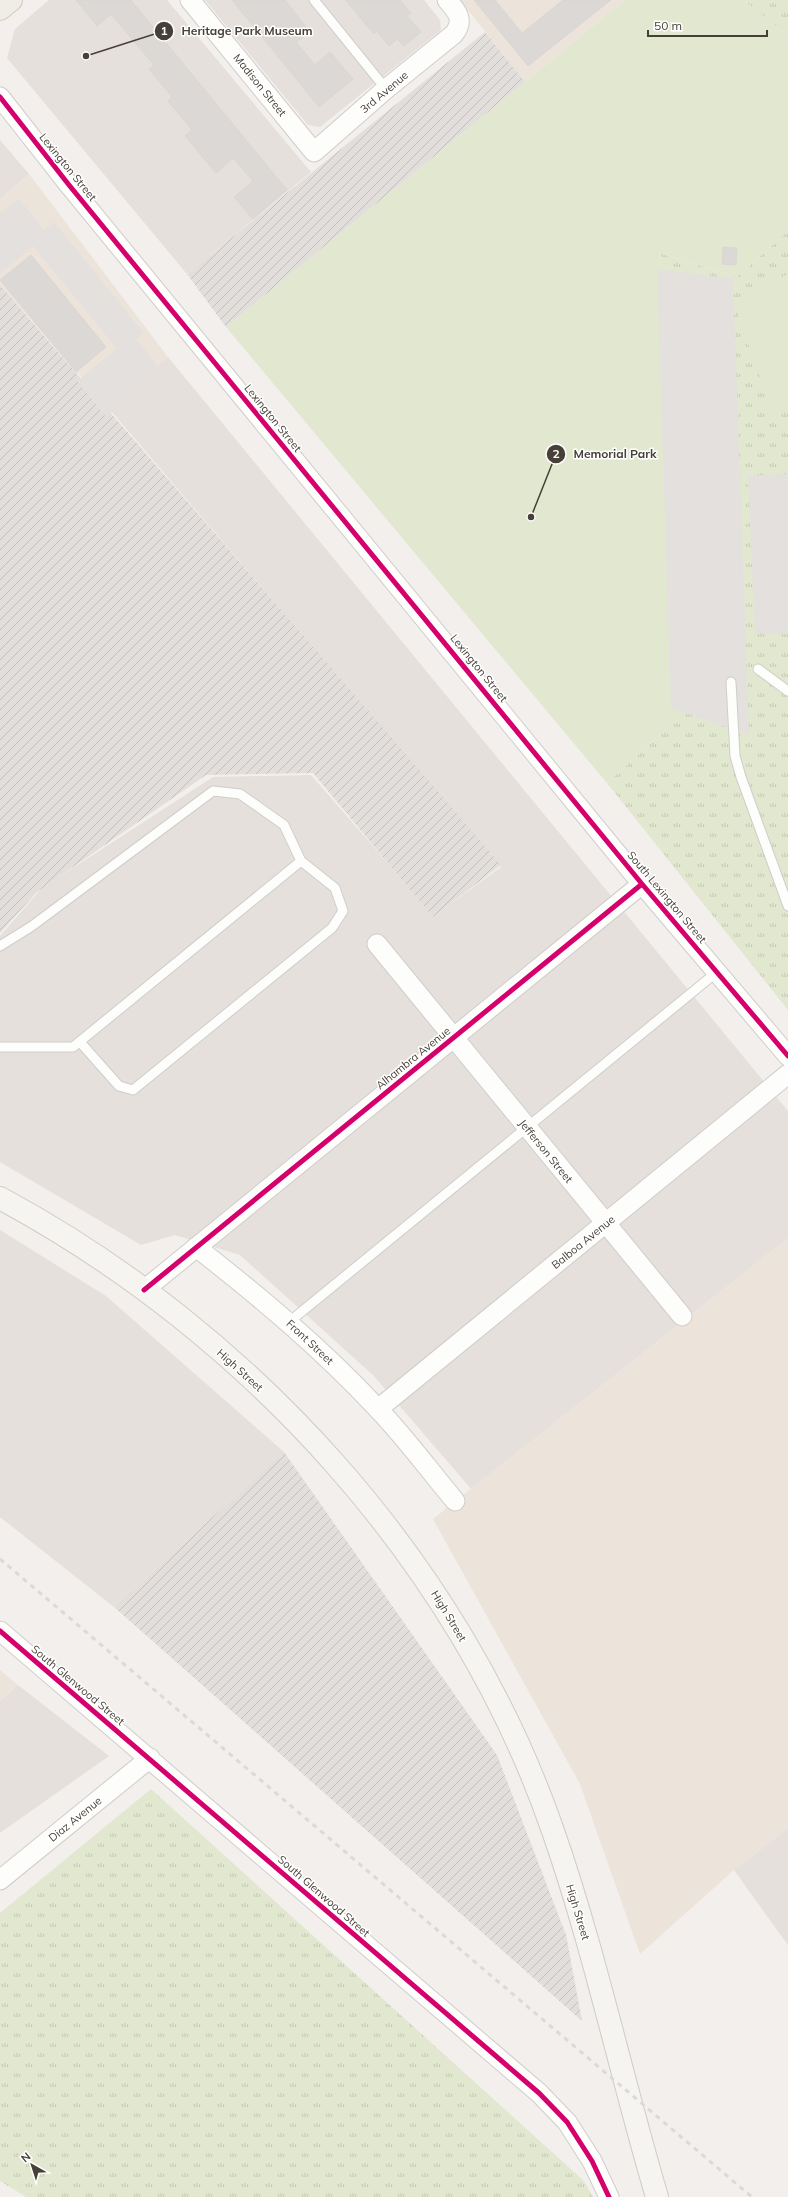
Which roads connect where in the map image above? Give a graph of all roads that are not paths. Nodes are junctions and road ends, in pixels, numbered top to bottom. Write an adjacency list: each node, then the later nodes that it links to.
1 (11, 0): 5 (main road)
2 (190, 0): 8 (street, Madison Street)
3 (314, 0): 6 (lane)
4 (447, 0): 6 (street, 3rd Avenue)
5 (0, 9)
6 (386, 89): 8 (street, 3rd Avenue)
7 (0, 97): 12 (street, Lexington Street)
8 (314, 152)
9 (758, 669): 11 (lane)
10 (731, 682): 15 (lane)
11 (788, 691)
12 (533, 750): 14 (street, South Lexington Street)
13 (301, 861): 17 (lane); 20 (lane); 20 (lane)
14 (642, 884): 18 (street, South Lexington Street); 19 (street, Alhambra Avenue)
15 (788, 906)
16 (377, 944): 19 (street, Jefferson Street)
17 (0, 946)
18 (717, 972): 22 (street, South Lexington Street); 24 (lane)
19 (453, 1037): 24 (street, Jefferson Street); 27 (street, Alhambra Avenue)
20 (80, 1042): 21 (lane)
21 (0, 1047)
22 (788, 1056)
23 (788, 1074): 26 (street, Balboa Avenue)
24 (527, 1127): 26 (street, Jefferson Street); 30 (lane)
25 (0, 1198): 28 (main road, High Street)
26 (606, 1223): 29 (street, Jefferson Street); 31 (street, Balboa Avenue)
27 (196, 1247): 28 (street); 30 (street, Front Street)
28 (144, 1290): 37 (main road, High Street)
29 (682, 1316)
30 (289, 1322): 31 (street, Front Street)
31 (378, 1409): 32 (street, Front Street)
32 (455, 1501)
33 (0, 1632): 34 (street, South Glenwood Street)
34 (150, 1758): 35 (street, Diaz Avenue); 36 (street, South Glenwood Street)
35 (0, 1880)
36 (609, 2197)
37 (657, 2197)

